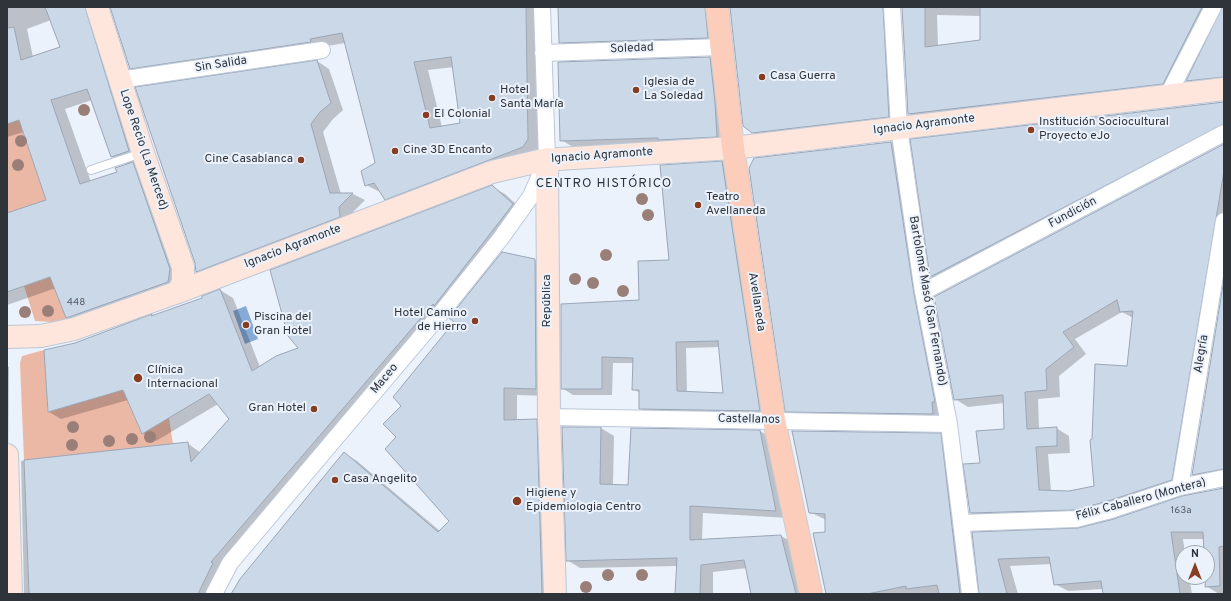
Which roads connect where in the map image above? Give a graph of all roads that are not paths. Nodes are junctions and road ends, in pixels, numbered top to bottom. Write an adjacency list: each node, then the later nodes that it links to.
1 (97, 7): 9 (main road, Lope Recio (La Merced))
2 (542, 7): 8 (street, República)
3 (717, 7): 6 (main road, Avellaneda)
4 (892, 7): 12 (street, Bartolomé Masó (San Fernando))
5 (1213, 7): 11 (street)
6 (722, 47): 8 (street, Soledad); 14 (main road, Avellaneda)
7 (322, 50): 9 (street, Sin Salida)
8 (543, 53): 16 (street, República)
9 (119, 80): 15 (main road, Lope Recio (La Merced))
10 (1224, 89): 11 (main road, Ignacio Agramonte)
11 (1168, 95): 12 (main road, Ignacio Agramonte)
12 (899, 128): 14 (main road, Ignacio Agramonte); 20 (street, Bartolomé Masó (San Fernando))
13 (1224, 133): 20 (street, Fundición)
14 (733, 148): 16 (main road, Ignacio Agramonte); 23 (main road, Avellaneda)
15 (143, 153): 17 (lane); 19 (main road, Lope Recio (La Merced))
16 (548, 159): 19 (main road, Ignacio Agramonte); 22 (main road, República); 30 (street, Maceo)
17 (91, 170)
18 (1224, 221): 27 (street, Alegría)
19 (178, 292): 21 (main road, Ignacio Agramonte)
20 (923, 292): 24 (street, Bartolomé Masó (San Fernando))
21 (7, 337)
22 (549, 416): 23 (street, Castellanos); 31 (main road, República)
23 (774, 420): 24 (street, Castellanos); 32 (main road, Avellaneda)
24 (949, 424): 28 (street, Bartolomé Masó (San Fernando))
25 (7, 455): 29 (main road)
26 (1224, 478): 27 (street, Félix Caballero (Montera))
27 (1180, 487): 28 (street, Félix Caballero (Montera))
28 (962, 523): 33 (street, Bartolomé Masó (San Fernando))
29 (11, 594)
30 (214, 594)
31 (555, 594)
32 (812, 594)
33 (970, 594)

